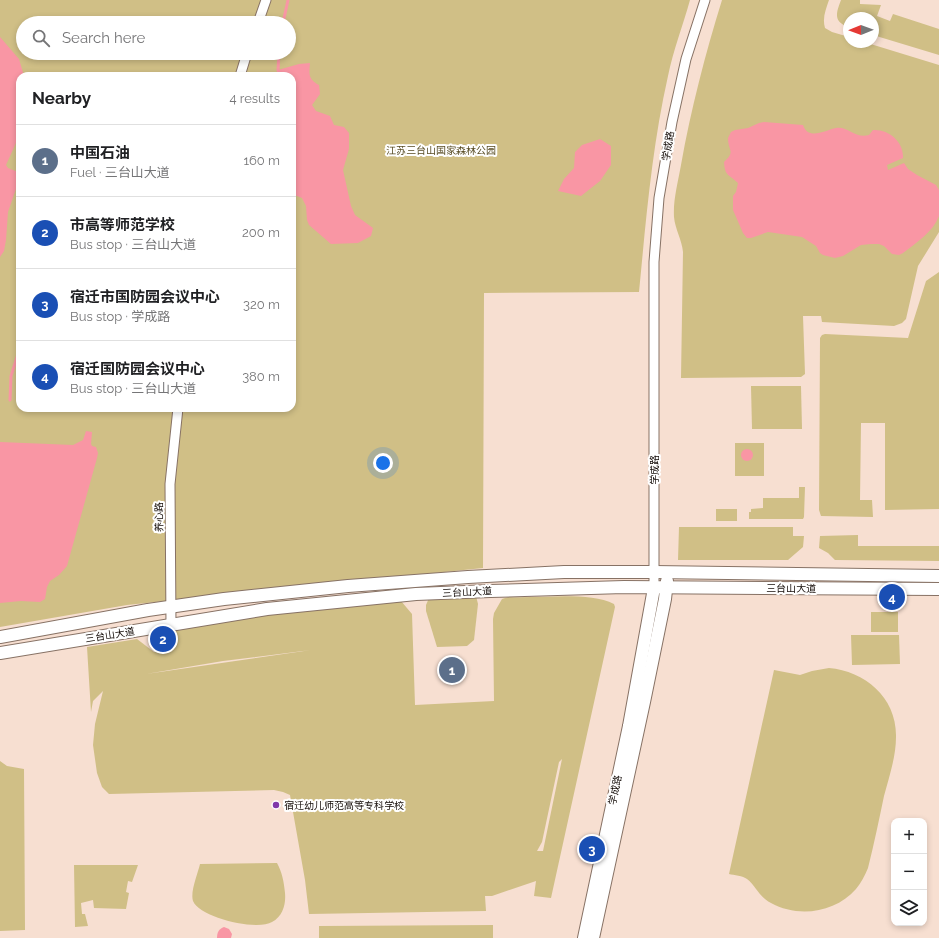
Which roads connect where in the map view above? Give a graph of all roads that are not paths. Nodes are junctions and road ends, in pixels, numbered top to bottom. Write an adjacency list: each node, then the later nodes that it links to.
1 (266, 0): 3 (street)
2 (705, 0): 7 (street, 学成路)
3 (260, 16)
4 (245, 60): 5 (street)
5 (241, 72)
6 (178, 412): 13 (street, 养心路)
7 (654, 572): 8 (main road, 三台山大道); 10 (street, 学成路); 13 (main road, 三台山大道)
8 (667, 572): 9 (main road, 三台山大道); 11 (main road, 学成路)
9 (939, 576)
10 (654, 588): 11 (main road, 三台山大道); 14 (main road, 三台山大道); 17 (main road, 学成路)
11 (667, 588): 12 (main road, 三台山大道); 18 (main road, 学成路)
12 (939, 588)
13 (171, 606): 14 (street, 养心路); 15 (main road, 三台山大道)
14 (171, 626): 16 (main road, 三台山大道)
15 (0, 637)
16 (0, 653)
17 (584, 938)
18 (593, 938)

